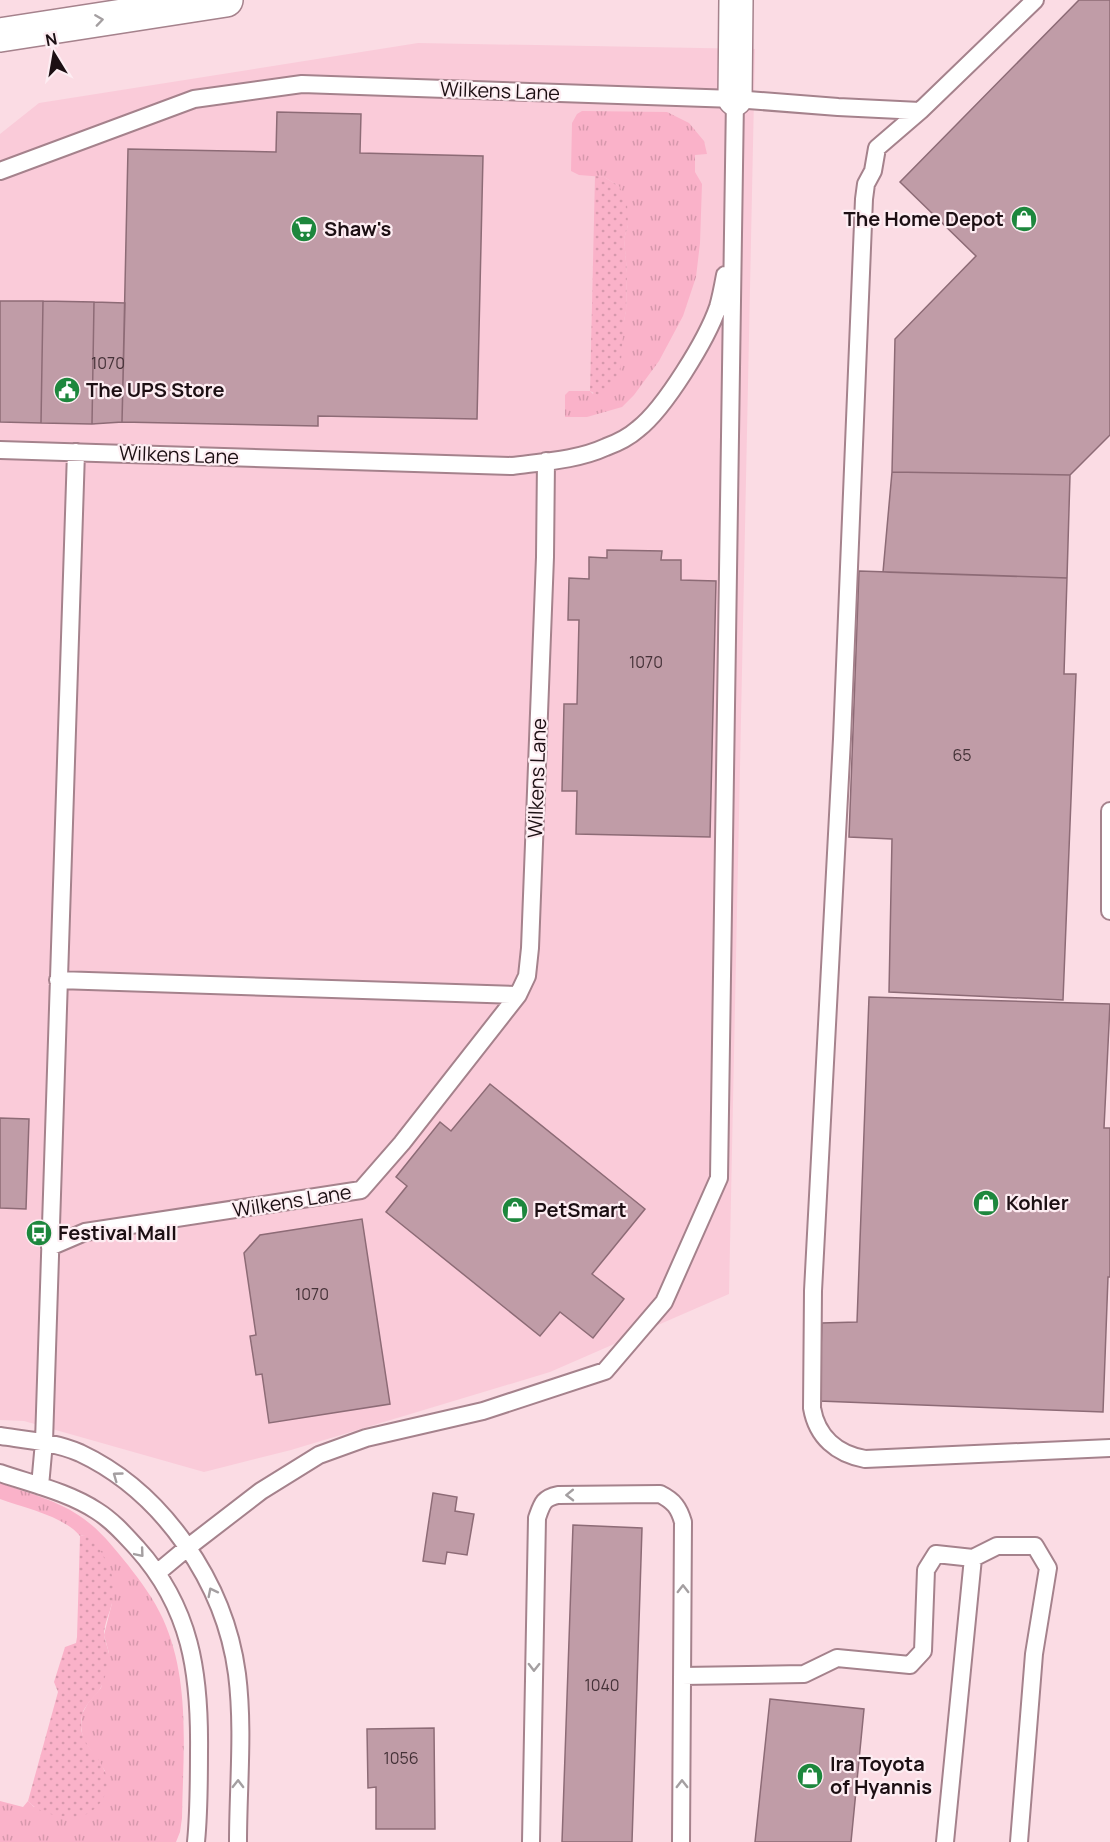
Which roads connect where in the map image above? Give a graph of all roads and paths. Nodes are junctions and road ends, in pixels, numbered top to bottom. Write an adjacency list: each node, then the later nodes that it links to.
1 (226, 0): 4 (street, one-way to 1)
2 (736, 0): 5 (street)
3 (1035, 0): 6 (lane)
4 (0, 35)
5 (735, 99): 6 (lane, Wilkens Lane); 7 (lane, Wilkens Lane); 8 (lane)
6 (920, 111): 19 (lane)
7 (0, 171)
8 (732, 224): 11 (lane); 22 (lane)
9 (0, 450): 10 (lane, Wilkens Lane)
10 (76, 452): 11 (lane, Wilkens Lane); 14 (lane)
11 (546, 461): 15 (lane, Wilkens Lane)
12 (1110, 811): 13 (lane)
13 (1110, 911)
14 (58, 980): 15 (lane); 16 (lane)
15 (518, 996): 16 (lane, Wilkens Lane)
16 (50, 1247): 18 (lane)
17 (0, 1436): 18 (lane)
18 (44, 1442): 21 (lane); 22 (lane, one-way to 18)
19 (1110, 1448)
20 (0, 1473): 21 (lane)
21 (40, 1486): 24 (lane, one-way to 24)
22 (187, 1548): 24 (lane); 27 (lane, one-way to 22)
23 (973, 1557): 25 (lane); 30 (lane); 31 (lane)
24 (157, 1573): 26 (lane)
25 (682, 1676): 28 (lane, one-way to 28); 29 (lane, one-way to 25)
26 (196, 1842)
27 (238, 1842)
28 (531, 1842)
29 (681, 1842)
30 (945, 1842)
31 (1019, 1842)

